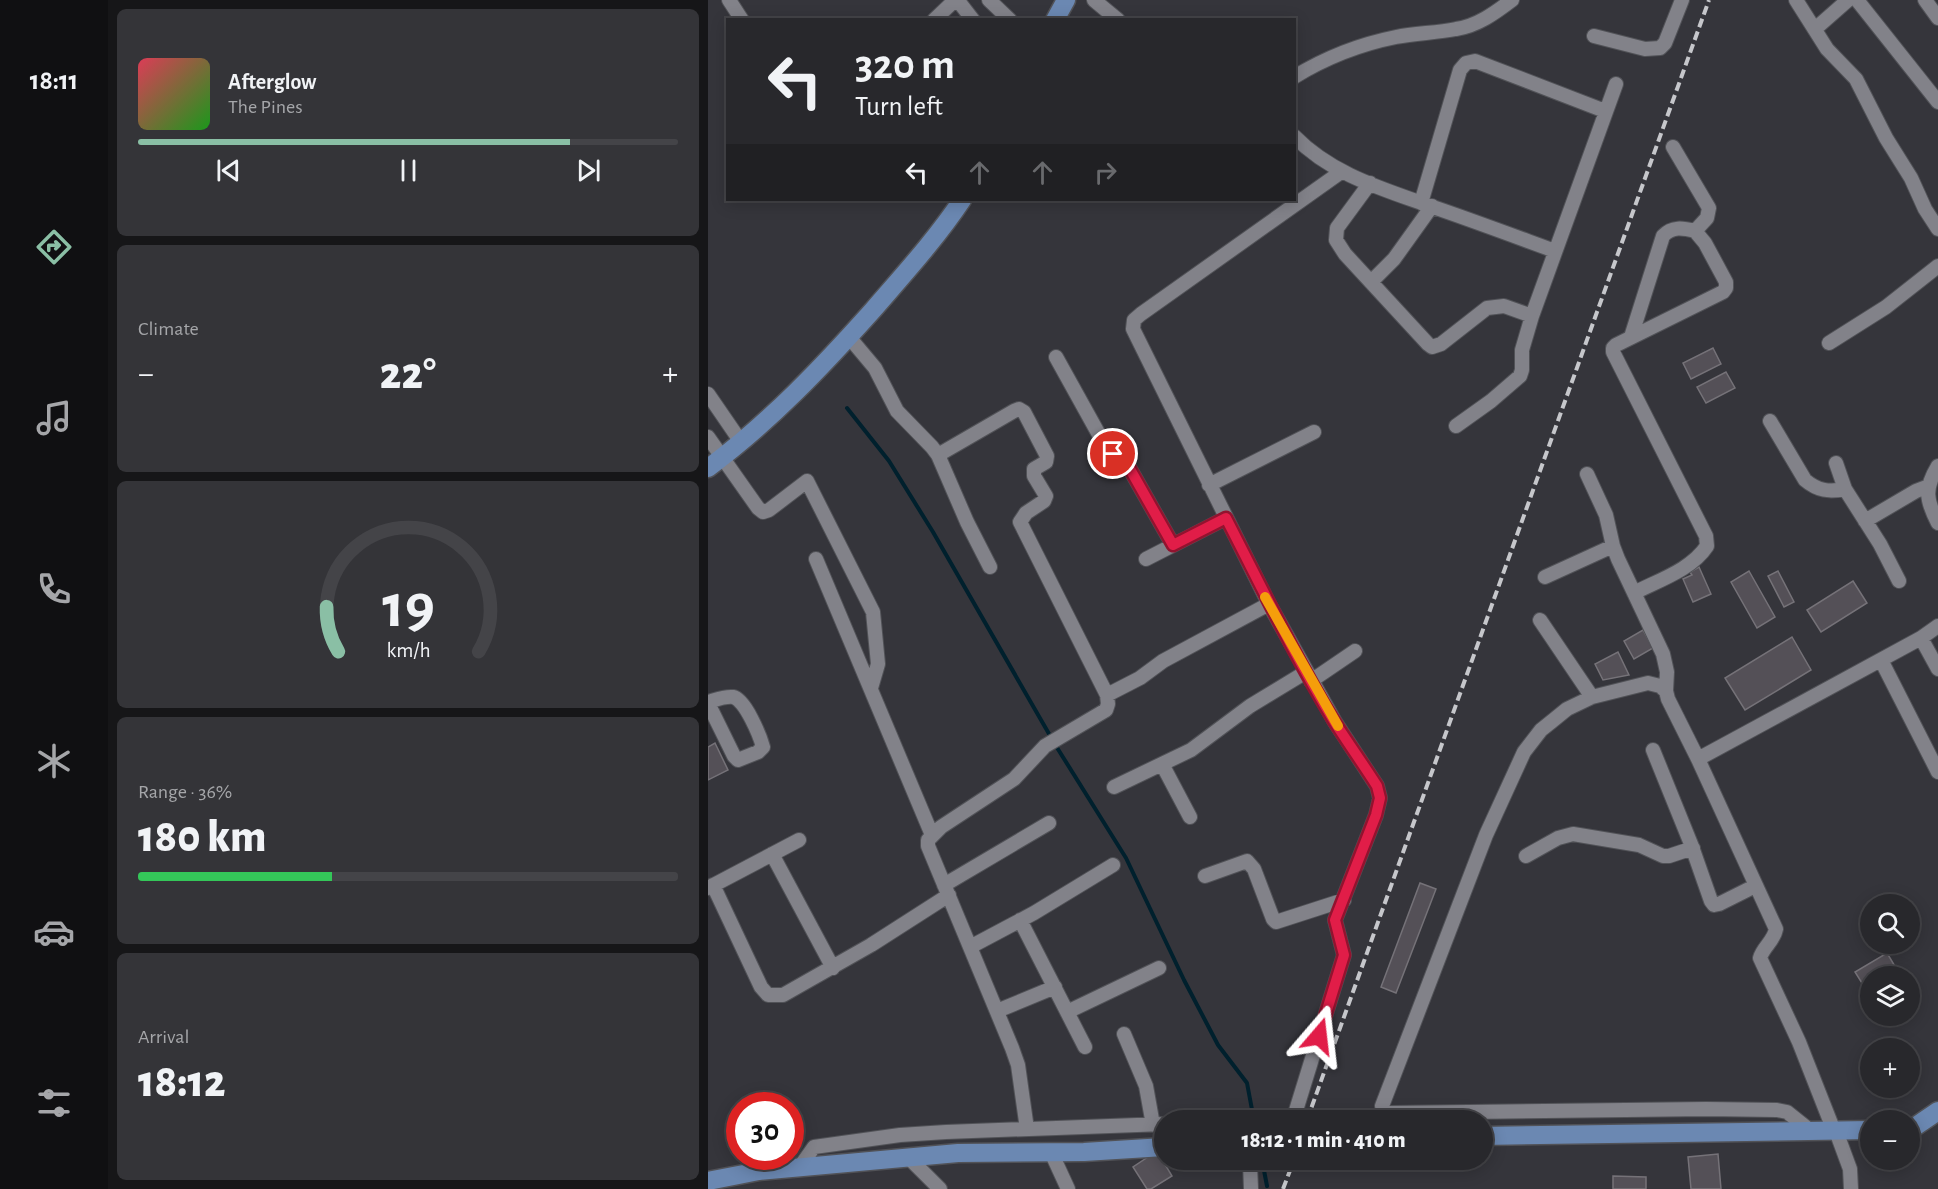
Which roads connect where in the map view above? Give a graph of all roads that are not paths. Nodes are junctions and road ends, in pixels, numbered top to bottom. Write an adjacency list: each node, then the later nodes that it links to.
1 (729, 0): 11 (street)
2 (989, 0): 14 (street)
3 (1066, 0): 15 (main road)
4 (1094, 0): 16 (street)
5 (1512, 0): 20 (street)
6 (1682, 0): 19 (street)
7 (1796, 0): 18 (street)
8 (1848, 0): 18 (street)
9 (1857, 0): 22 (street)
10 (1925, 0): 17 (street)
11 (741, 18)
12 (936, 18): 13 (street)
13 (971, 18)
14 (1008, 18)
15 (1055, 18)
16 (1116, 18)
17 (1938, 18)
18 (1815, 30): 30 (street)
19 (1594, 36)
20 (1296, 76)
21 (1616, 84): 23 (street)
22 (1938, 102)
23 (1605, 111): 29 (street); 32 (street)
24 (1296, 138): 26 (street)
25 (1673, 147): 31 (street)
26 (1341, 172): 27 (street); 51 (street)
27 (1370, 183): 29 (street); 34 (street)
28 (961, 201): 36 (main road)
29 (1427, 205): 32 (street); 34 (street)
30 (1938, 229)
31 (1695, 231): 37 (street); 37 (street)
32 (1555, 251): 35 (street)
33 (1938, 266): 38 (street)
34 (1371, 282): 35 (street)
35 (1532, 316): 42 (street)
36 (849, 337): 45 (main road); 46 (street)
37 (1631, 337): 64 (street)
38 (1829, 343)
39 (1056, 357): 57 (street)
40 (708, 394): 45 (street)
41 (1770, 421): 53 (street)
42 (1456, 426)
43 (1314, 432): 51 (street)
44 (708, 436): 48 (street)
45 (741, 442): 48 (main road)
46 (938, 455): 61 (street); 75 (street)
47 (1836, 462): 53 (street)
48 (715, 463): 73 (street)
49 (1938, 466): 52 (street)
50 (1587, 474): 58 (street)
51 (1209, 485): 54 (street)
52 (1929, 486): 55 (street); 56 (street)
53 (1845, 489): 55 (street)
54 (1226, 518): 57 (street); 65 (street)
55 (1865, 521): 63 (street)
56 (1938, 523)
57 (1173, 545): 60 (street)
58 (1612, 546): 62 (street); 64 (street)
59 (816, 559): 73 (street)
60 (1146, 559)
61 (990, 567)
62 (1545, 577)
63 (1899, 581)
64 (1634, 593): 74 (street)
65 (1269, 604): 72 (street); 75 (street)
66 (1540, 620): 76 (street)
67 (1938, 626): 68 (street)
68 (1921, 638): 70 (street); 71 (street)
69 (1355, 651): 72 (street)
70 (1881, 660): 79 (street); 80 (street)
71 (1938, 669)
72 (1309, 677): 81 (street); 95 (street)
73 (871, 687): 85 (street)
74 (1666, 691): 76 (street); 79 (street)
75 (1107, 695): 85 (street)
76 (1592, 697): 112 (street)
77 (708, 703): 77 (street)
78 (1653, 750): 87 (street)
79 (1698, 759): 92 (street)
80 (1936, 763)
81 (1162, 764): 82 (street); 83 (street)
82 (1114, 787)
83 (1190, 817)
84 (1049, 823): 94 (street)
85 (932, 835): 94 (street)
86 (799, 840): 88 (street)
87 (1693, 848): 89 (street); 92 (street)
88 (772, 854): 93 (street); 98 (street)
89 (1526, 856)
90 (1113, 865): 96 (street)
91 (1205, 876): 95 (street)
92 (1755, 886): 113 (street)
93 (711, 887): 98 (street)
94 (946, 890): 97 (street); 98 (street)
95 (1344, 900): 106 (street)
96 (1020, 920): 97 (street); 100 (street)
97 (970, 947): 101 (street)
98 (833, 968)
99 (1159, 968): 102 (street)
100 (1054, 987): 101 (street); 102 (street)
101 (997, 1011): 110 (street)
102 (1067, 1012): 104 (street)
103 (1124, 1034): 105 (street)
104 (1085, 1047)
105 (1154, 1110)
106 (1296, 1110)
107 (1938, 1111): 108 (main road)
108 (1920, 1123)
109 (1154, 1125): 110 (street)
110 (1027, 1129): 118 (street)
111 (1860, 1130): 113 (main road)
112 (1812, 1131): 113 (main road); 114 (main road)
113 (1835, 1131): 126 (street)
114 (1493, 1136)
115 (1154, 1147): 116 (main road)
116 (1051, 1152): 117 (main road); 124 (street)
117 (908, 1157): 119 (main road); 123 (street)
118 (804, 1162)
119 (804, 1168)
120 (773, 1170): 122 (main road)
121 (1250, 1170): 125 (street)
122 (708, 1181)
123 (940, 1189)
124 (1068, 1189)
125 (1251, 1189)
126 (1851, 1189)

